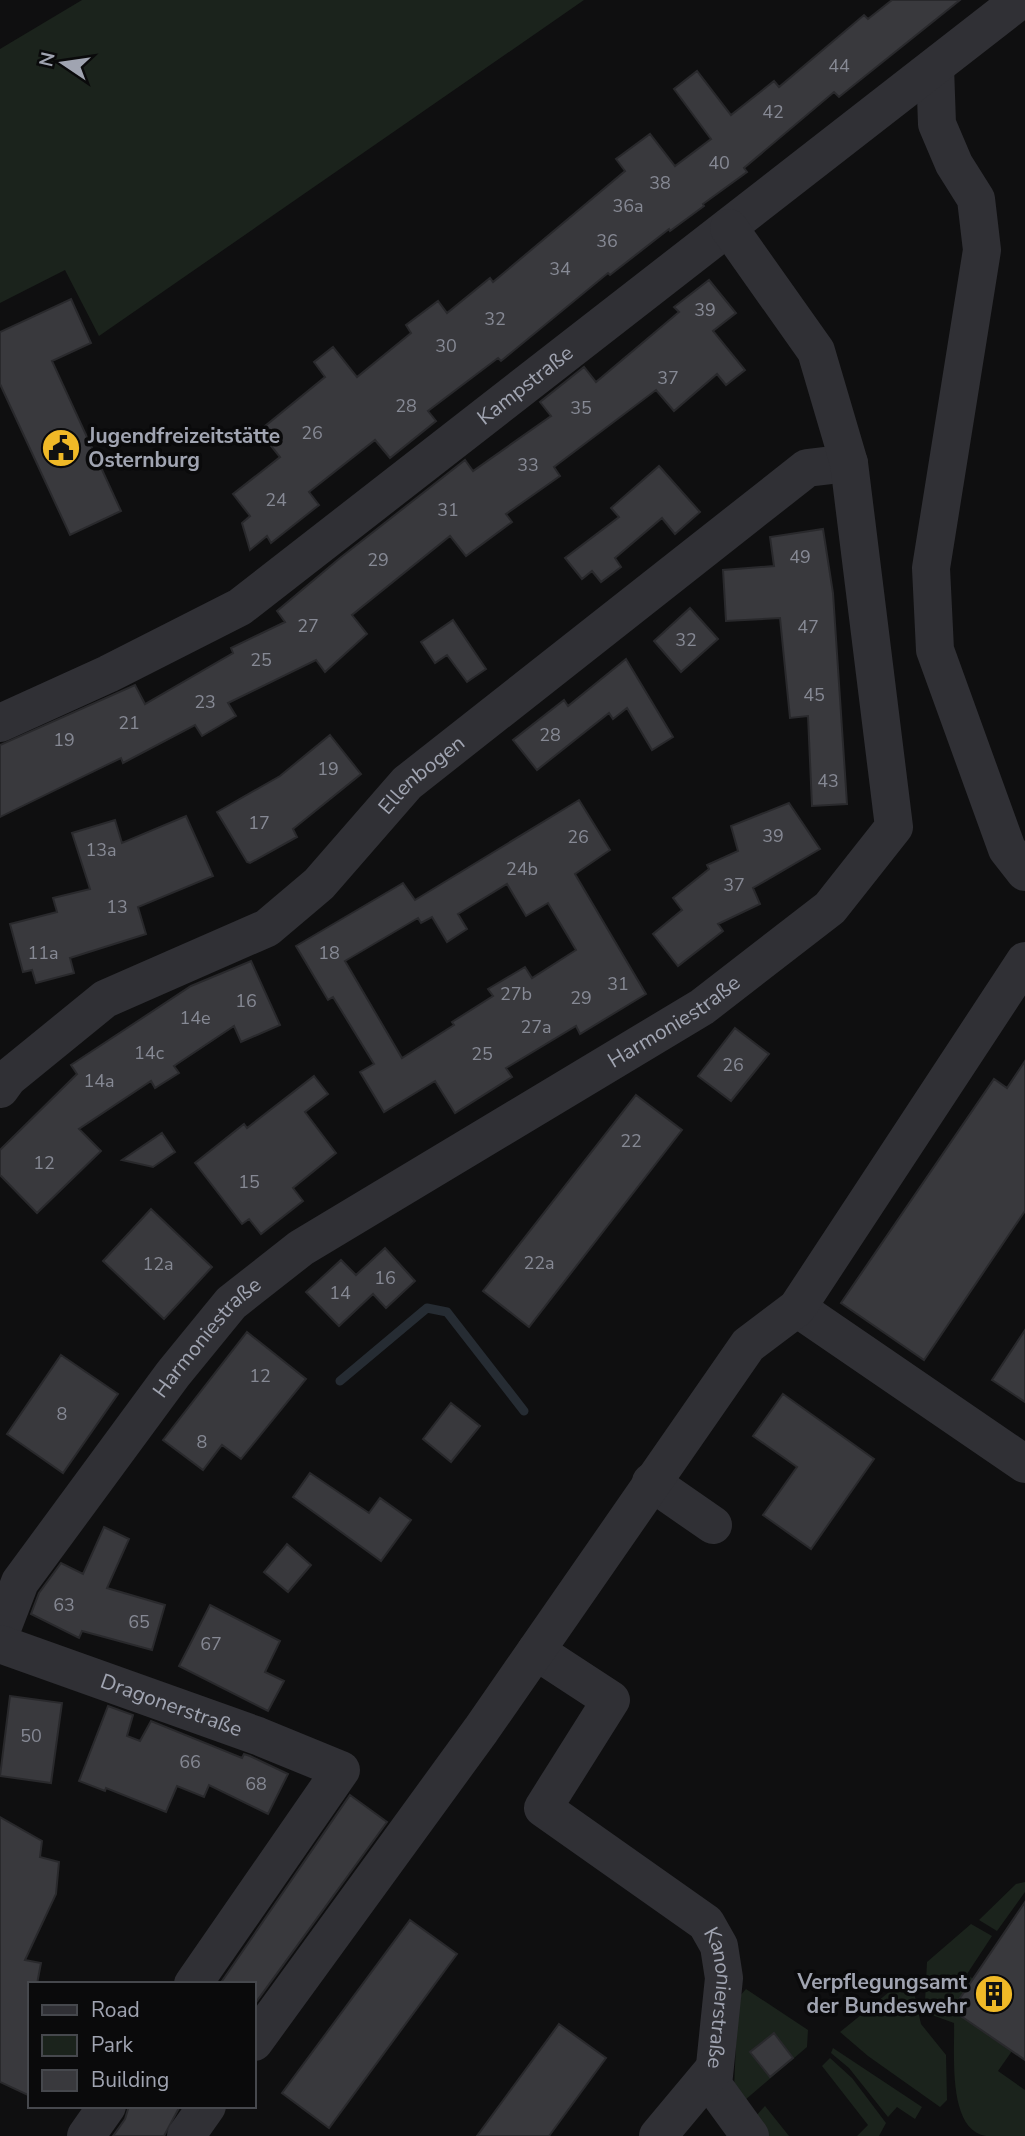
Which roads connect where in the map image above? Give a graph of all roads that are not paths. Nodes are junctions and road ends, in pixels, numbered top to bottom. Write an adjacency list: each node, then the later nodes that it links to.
1 (1020, 0): 2 (street, Kampstraße)
2 (935, 67): 3 (street, Kampstraße); 6 (street)
3 (729, 228): 4 (street, Harmoniestraße); 5 (street, Kampstraße)
4 (849, 463): 8 (street, Ellenbogen); 13 (street, Harmoniestraße)
5 (0, 723)
6 (1025, 872)
7 (1025, 961): 9 (street)
8 (0, 1089)
9 (797, 1308): 10 (street); 11 (street)
10 (1025, 1464)
11 (651, 1482): 12 (street); 15 (street)
12 (713, 1525)
13 (0, 1634)
14 (0, 1644): 16 (street, Dragonerstraße)
15 (536, 1651): 17 (street); 18 (street, Kanonierstraße)
16 (193, 1982)
17 (256, 2039)
18 (714, 2069): 21 (street); 22 (street, Kanonierstraße)
19 (106, 2108): 20 (street)
20 (86, 2136)
21 (658, 2136)
22 (750, 2136)

